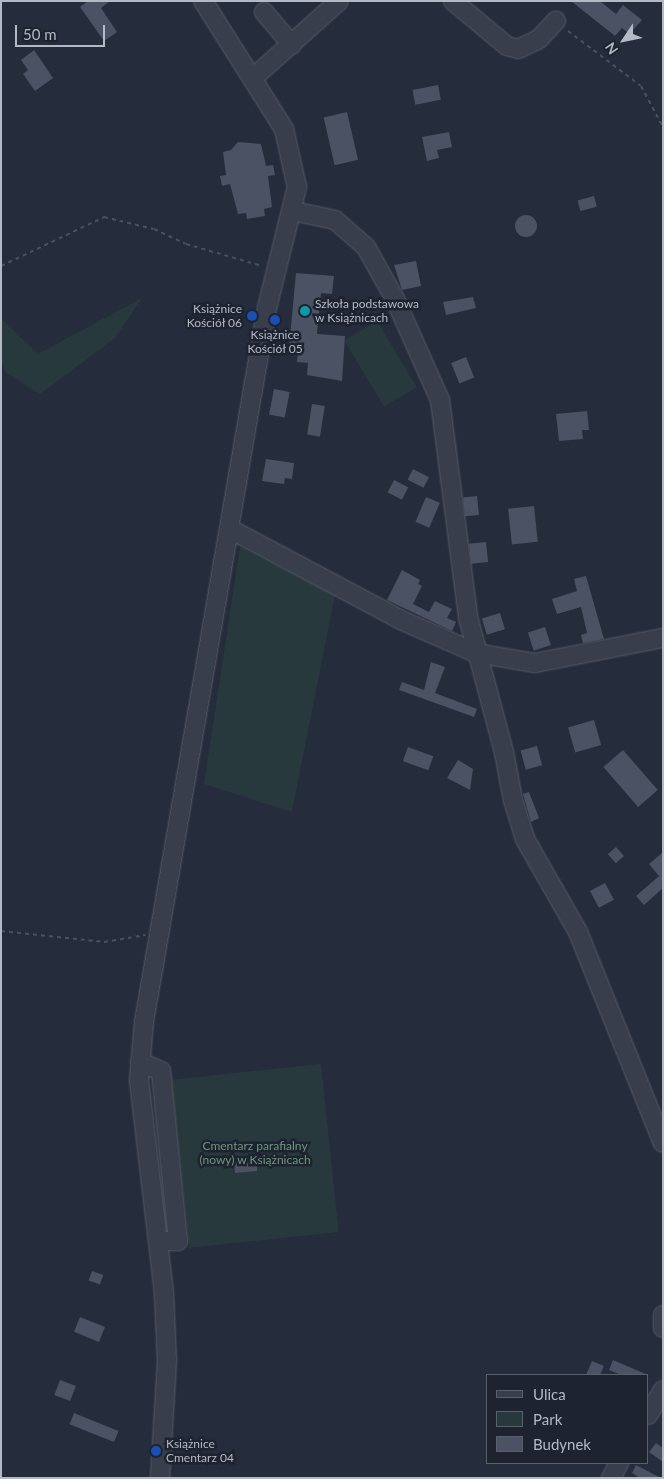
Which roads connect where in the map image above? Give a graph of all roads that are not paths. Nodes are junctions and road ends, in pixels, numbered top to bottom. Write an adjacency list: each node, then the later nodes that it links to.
1 (203, 1): 7 (street)
2 (339, 1): 6 (street)
3 (452, 1): 5 (street)
4 (264, 12): 6 (street)
5 (556, 21)
6 (292, 45): 7 (street)
7 (253, 78): 8 (street)
8 (293, 211): 9 (street); 11 (street)
9 (230, 529): 11 (street); 18 (street)
10 (663, 638): 11 (street)
11 (476, 653): 12 (street)
12 (663, 1143)
13 (663, 1315): 14 (street)
14 (663, 1328)
15 (663, 1390): 16 (street)
16 (649, 1413)
17 (618, 1464): 19 (street)
18 (160, 1478)
19 (611, 1478)

